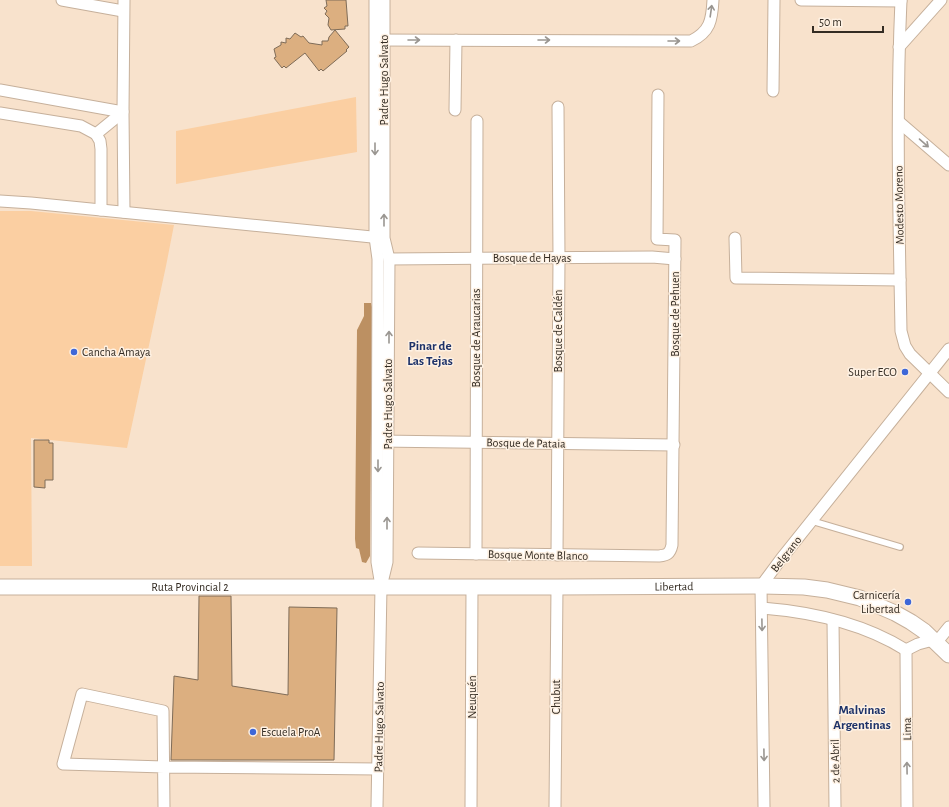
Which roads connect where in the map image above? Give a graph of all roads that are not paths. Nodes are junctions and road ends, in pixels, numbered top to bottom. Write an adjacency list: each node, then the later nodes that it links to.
1 (62, 0): 9 (street)
2 (375, 0): 10 (street, Padre Hugo Salvato)
3 (384, 0): 10 (street, Padre Hugo Salvato)
4 (713, 0): 11 (street, one-way to 4)
5 (774, 0): 14 (street)
6 (801, 0): 8 (street)
7 (942, 0): 12 (street)
8 (901, 1): 12 (street, Modesto Moreno)
9 (124, 5): 18 (street)
10 (379, 40): 11 (street, one-way to 11); 27 (street, Padre Hugo Salvato)
11 (456, 40): 17 (street)
12 (899, 47): 21 (street, Modesto Moreno)
13 (0, 90): 18 (street)
14 (774, 91)
15 (658, 95): 29 (street)
16 (558, 106): 30 (street, Bosque de Caldén)
17 (455, 110)
18 (123, 112): 22 (street); 26 (street)
19 (0, 113): 22 (street)
20 (477, 121): 33 (street, Bosque de Araucarias)
21 (899, 122): 23 (street, one-way to 23); 35 (street, Modesto Moreno)
22 (96, 134): 25 (street)
23 (949, 165)
24 (0, 201): 25 (street)
25 (101, 210): 26 (street)
26 (124, 212): 27 (street)
27 (380, 238): 32 (street, Padre Hugo Salvato); 39 (street, Padre Hugo Salvato)
28 (736, 238): 35 (street)
29 (657, 239): 31 (street); 34 (street, Bosque de Pehuen)
30 (559, 258): 31 (street, Bosque de Hayas); 33 (street, Bosque de Hayas); 41 (street, Bosque de Caldén)
31 (652, 258): 34 (street, Bosque de Hayas)
32 (389, 259): 33 (street, Bosque de Hayas); 39 (street, Padre Hugo Salvato, one-way to 32)
33 (477, 259): 40 (street, Bosque de Araucarias)
34 (675, 259): 42 (street, Bosque de Pehuen)
35 (900, 280): 37 (street, Modesto Moreno)
36 (949, 349): 37 (street, Belgrano)
37 (929, 373): 38 (street, Modesto Moreno); 43 (street, Belgrano)
38 (949, 392)
39 (383, 441): 40 (street, Bosque de Pataia); 51 (street, Padre Hugo Salvato, one-way to 51); 51 (street, Padre Hugo Salvato, one-way to 39)
40 (476, 442): 41 (street, Bosque de Pataia); 46 (street, Bosque de Araucarias)
41 (558, 443): 42 (street, Bosque de Pataia); 47 (street, Bosque de Caldén)
42 (674, 445): 48 (street, Bosque de Pehuen)
43 (812, 520): 44 (lane); 49 (street, Belgrano)
44 (900, 547)
45 (418, 553): 46 (street, Bosque Monte Blanco)
46 (476, 554): 47 (street, Bosque Monte Blanco)
47 (557, 555): 48 (street, Bosque Monte Blanco)
48 (659, 556)
49 (761, 586): 53 (main road, Libertad); 54 (street); 57 (main road, Libertad)
50 (0, 587): 51 (main road, Ruta Provincial 2)
51 (381, 587): 52 (main road, Libertad); 61 (street, Padre Hugo Salvato)
52 (472, 587): 53 (main road, Libertad); 64 (street, Neuquén)
53 (557, 587): 65 (street, Chubut)
54 (762, 608): 55 (street); 66 (street, one-way to 66)
55 (833, 620): 58 (street); 67 (street, 2 de Abril)
56 (949, 627): 57 (street)
57 (934, 641): 58 (street); 59 (main road, Libertad)
58 (906, 650): 68 (street, Lima, one-way to 58)
59 (949, 655)
60 (164, 767): 60 (street); 61 (street); 62 (street)
61 (378, 769): 63 (street, Padre Hugo Salvato)
62 (164, 807)
63 (377, 807)
64 (471, 807)
65 (556, 807)
66 (764, 807)
67 (835, 807)
68 (908, 807)

